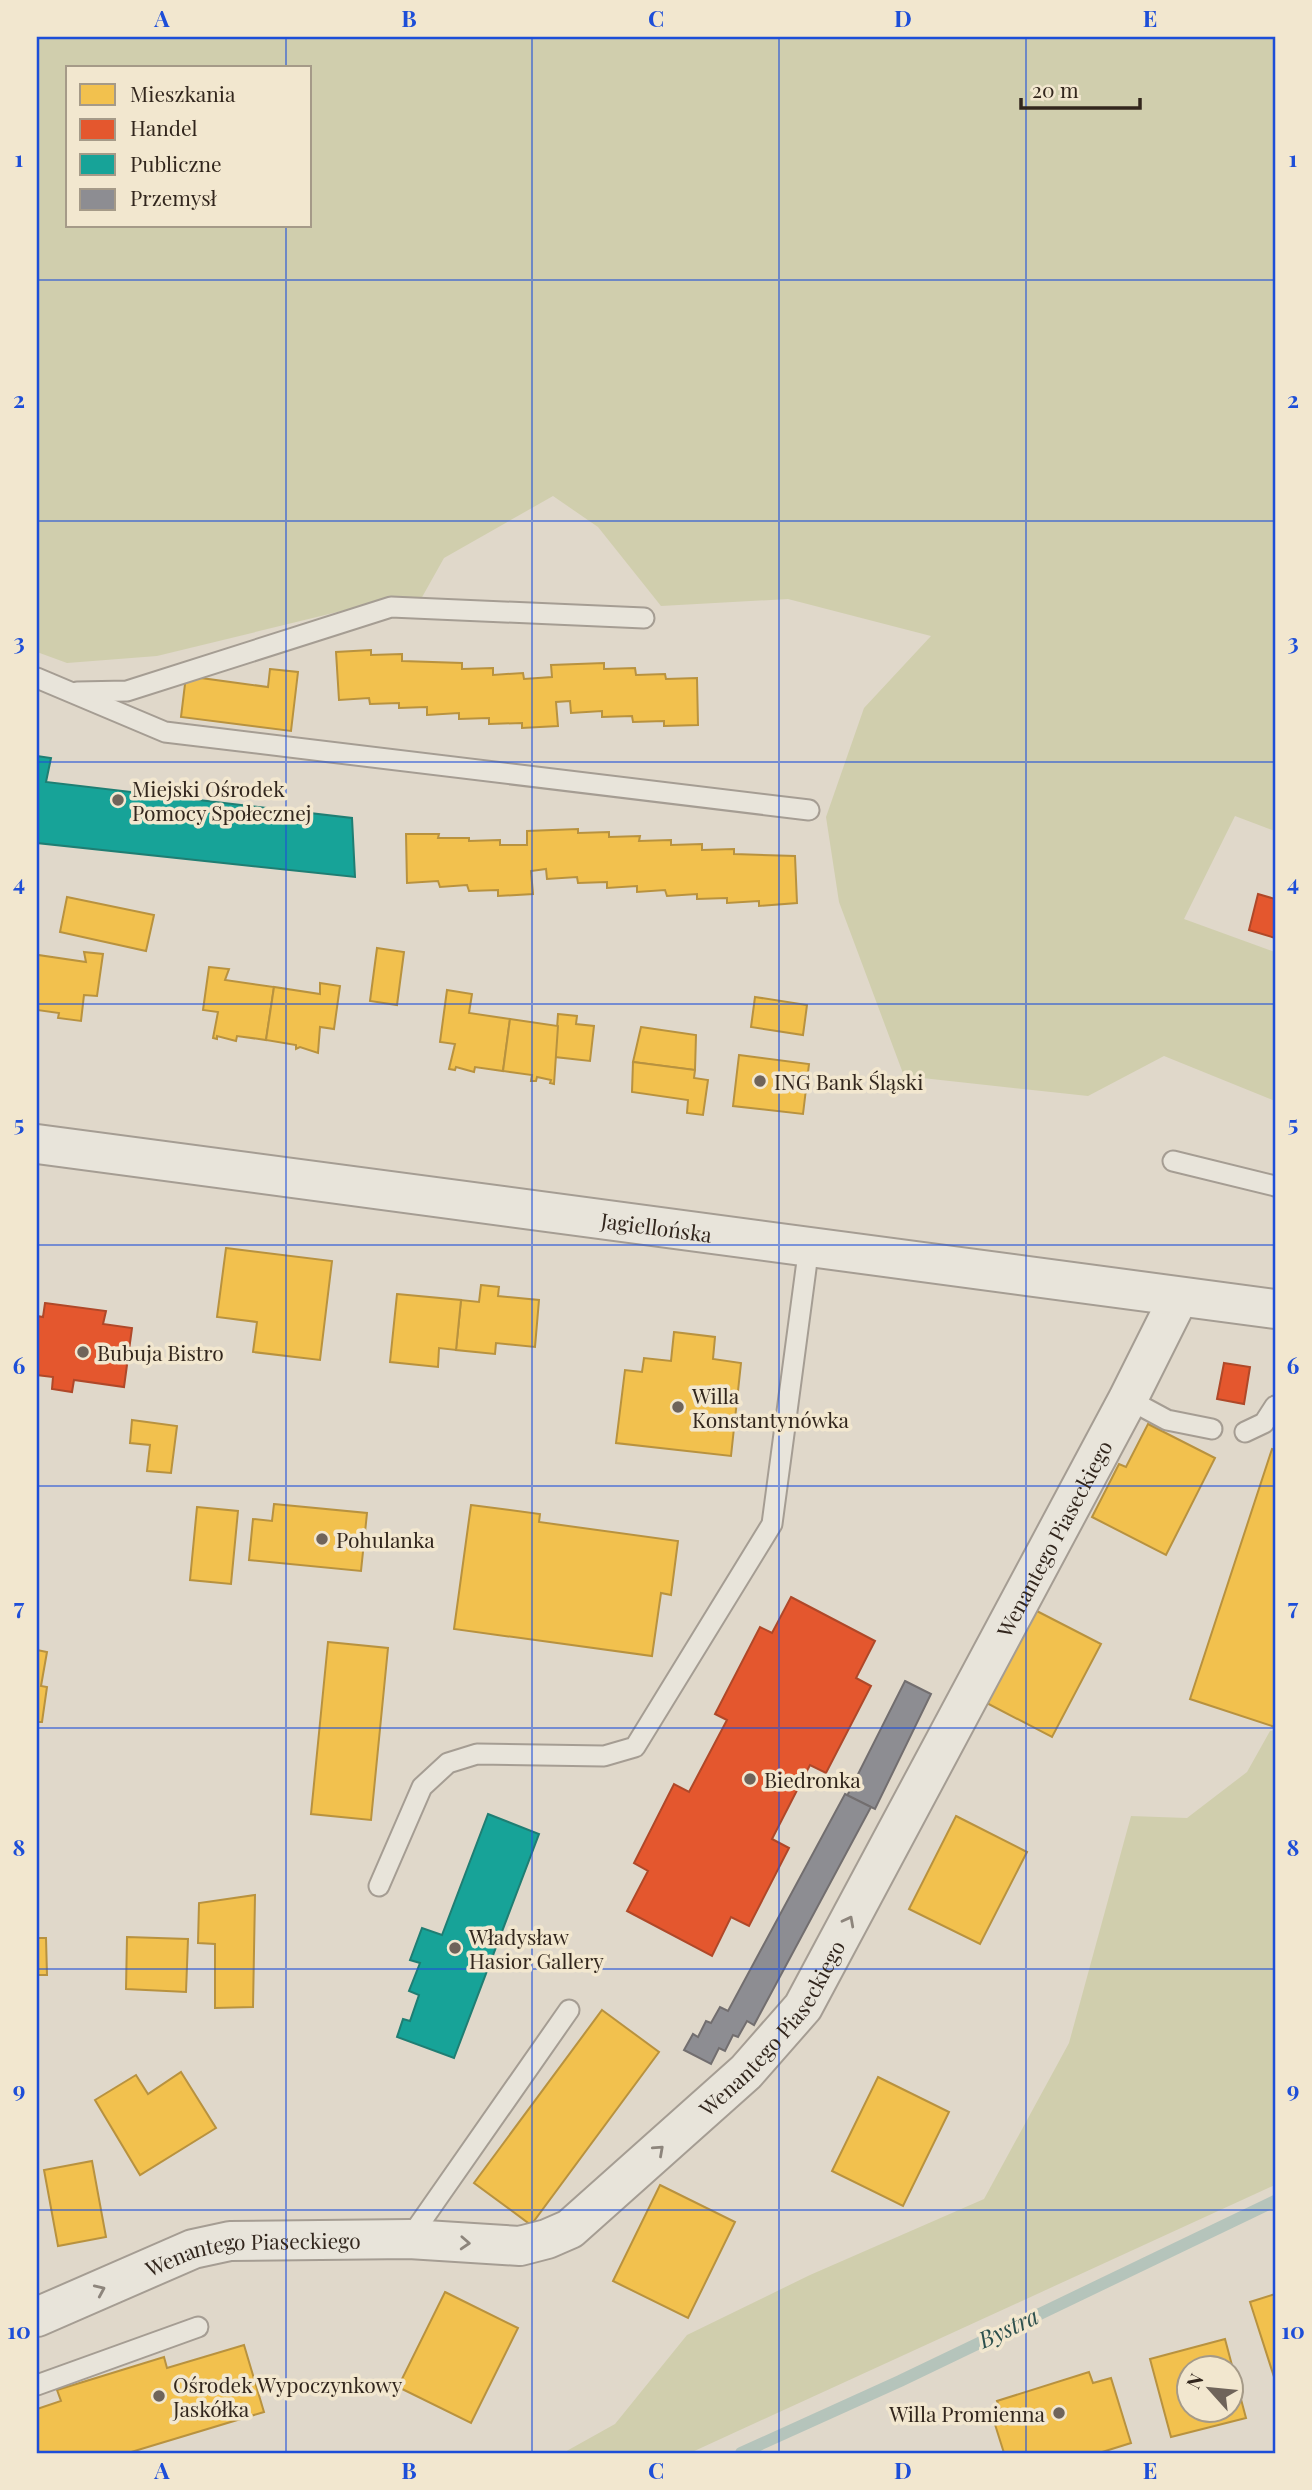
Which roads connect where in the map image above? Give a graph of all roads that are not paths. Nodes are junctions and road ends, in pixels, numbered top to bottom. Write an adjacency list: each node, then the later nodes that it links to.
1 (644, 618): 3 (lane)
2 (37, 678): 3 (lane)
3 (69, 692): 4 (lane)
4 (809, 810)
5 (37, 1144): 8 (street, Jagiellońska)
6 (1173, 1161): 7 (lane)
7 (1275, 1185)
8 (809, 1246): 9 (street, Jagiellońska); 15 (lane)
9 (1178, 1297): 10 (street, Jagiellońska); 11 (street, Wenantego Piaseckiego)
10 (1275, 1309)
11 (1128, 1399): 13 (lane); 17 (street, Wenantego Piaseckiego, one-way to 11)
12 (1275, 1406): 14 (lane)
13 (1212, 1429)
14 (1245, 1432)
15 (379, 1886)
16 (569, 2010): 17 (lane)
17 (409, 2239): 18 (street, Wenantego Piaseckiego, one-way to 17)
18 (37, 2317)
19 (198, 2326): 20 (lane)
20 (37, 2385)

